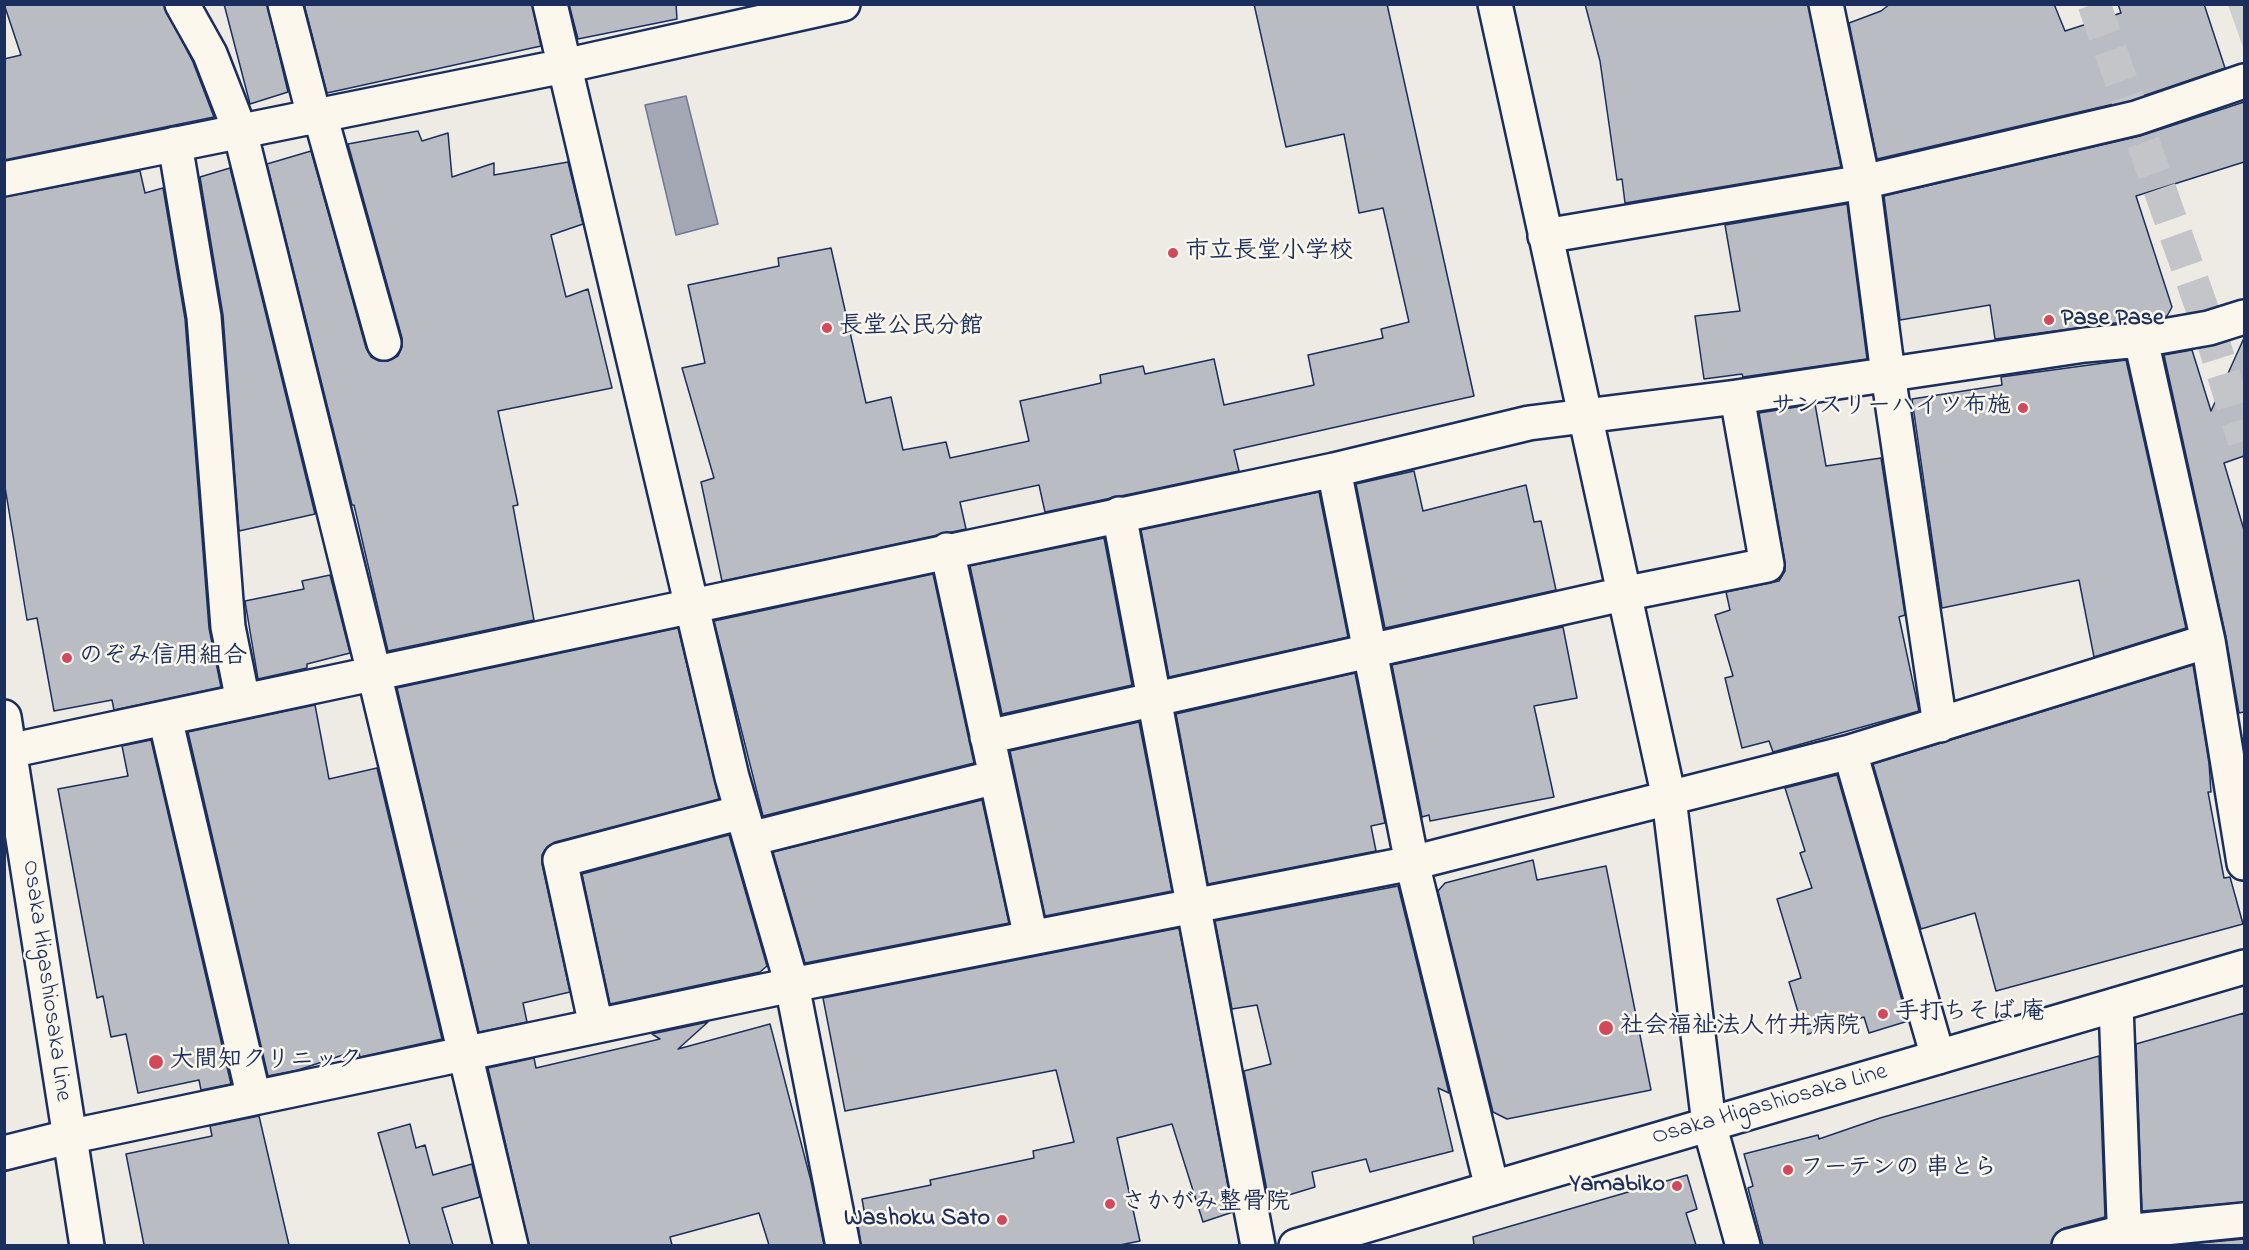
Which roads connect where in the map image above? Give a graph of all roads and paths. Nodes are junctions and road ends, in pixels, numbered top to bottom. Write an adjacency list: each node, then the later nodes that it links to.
1 (182, 4): 10 (street)
2 (285, 4): 9 (street)
3 (550, 4): 7 (street)
4 (1495, 4): 14 (street)
5 (1826, 4): 13 (street)
6 (827, 6): 7 (street)
7 (564, 66): 9 (street); 25 (street)
8 (2244, 81): 13 (street)
9 (317, 115): 10 (street); 17 (street)
10 (240, 131): 11 (street); 28 (street)
11 (175, 144): 12 (street); 30 (street)
12 (4, 179)
13 (1863, 182): 14 (street); 18 (street)
14 (1545, 236): 20 (street)
15 (2244, 317): 16 (street)
16 (2141, 340): 18 (street); 26 (street)
17 (384, 343)
18 (1888, 374): 19 (street); 33 (street)
19 (1737, 397): 20 (street); 24 (street)
20 (1584, 415): 21 (street); 24 (street)
21 (1334, 470): 22 (street); 27 (street)
22 (1119, 514): 23 (street); 29 (street)
23 (947, 550): 25 (street); 34 (street)
24 (1623, 594): 27 (street); 38 (street)
25 (690, 605): 28 (street); 39 (street)
26 (2208, 641): 33 (street); 41 (street)
27 (1371, 650): 29 (street); 40 (street)
28 (374, 673): 30 (street); 48 (street)
29 (1154, 698): 34 (street); 42 (street)
30 (243, 701): 32 (street)
31 (4, 717): 35 (street, Osaka Higashiosaka Line)
32 (165, 718): 35 (street); 50 (street)
33 (1940, 725): 36 (street)
34 (987, 736): 37 (street)
35 (8, 751): 52 (street, Osaka Higashiosaka Line)
36 (1850, 752): 38 (street); 49 (street)
37 (996, 777): 39 (street); 43 (street)
38 (1669, 798): 40 (street); 51 (street)
39 (746, 826): 45 (street); 47 (street)
40 (1412, 863): 42 (street); 54 (street)
41 (2244, 863)
42 (1193, 906): 43 (street); 60 (street)
43 (1031, 938): 45 (street)
44 (2244, 967): 46 (street, Osaka Higashiosaka Line)
45 (792, 985): 47 (street); 59 (street)
46 (2116, 1005): 49 (street, Osaka Higashiosaka Line); 56 (street)
47 (596, 1026): 48 (street)
48 (463, 1054): 50 (street); 58 (street)
49 (1938, 1057): 51 (street, Osaka Higashiosaka Line)
50 (254, 1098): 52 (street)
51 (1709, 1124): 54 (street, Osaka Higashiosaka Line); 62 (street)
52 (68, 1137): 53 (street); 57 (street, Osaka Higashiosaka Line)
53 (4, 1153)
54 (1492, 1188): 61 (street, Osaka Higashiosaka Line)
55 (2244, 1220): 56 (street)
56 (2124, 1239): 63 (street)
57 (87, 1245)
58 (511, 1245)
59 (843, 1245)
60 (1258, 1245)
61 (1296, 1245)
62 (1743, 1245)
63 (2069, 1245)

